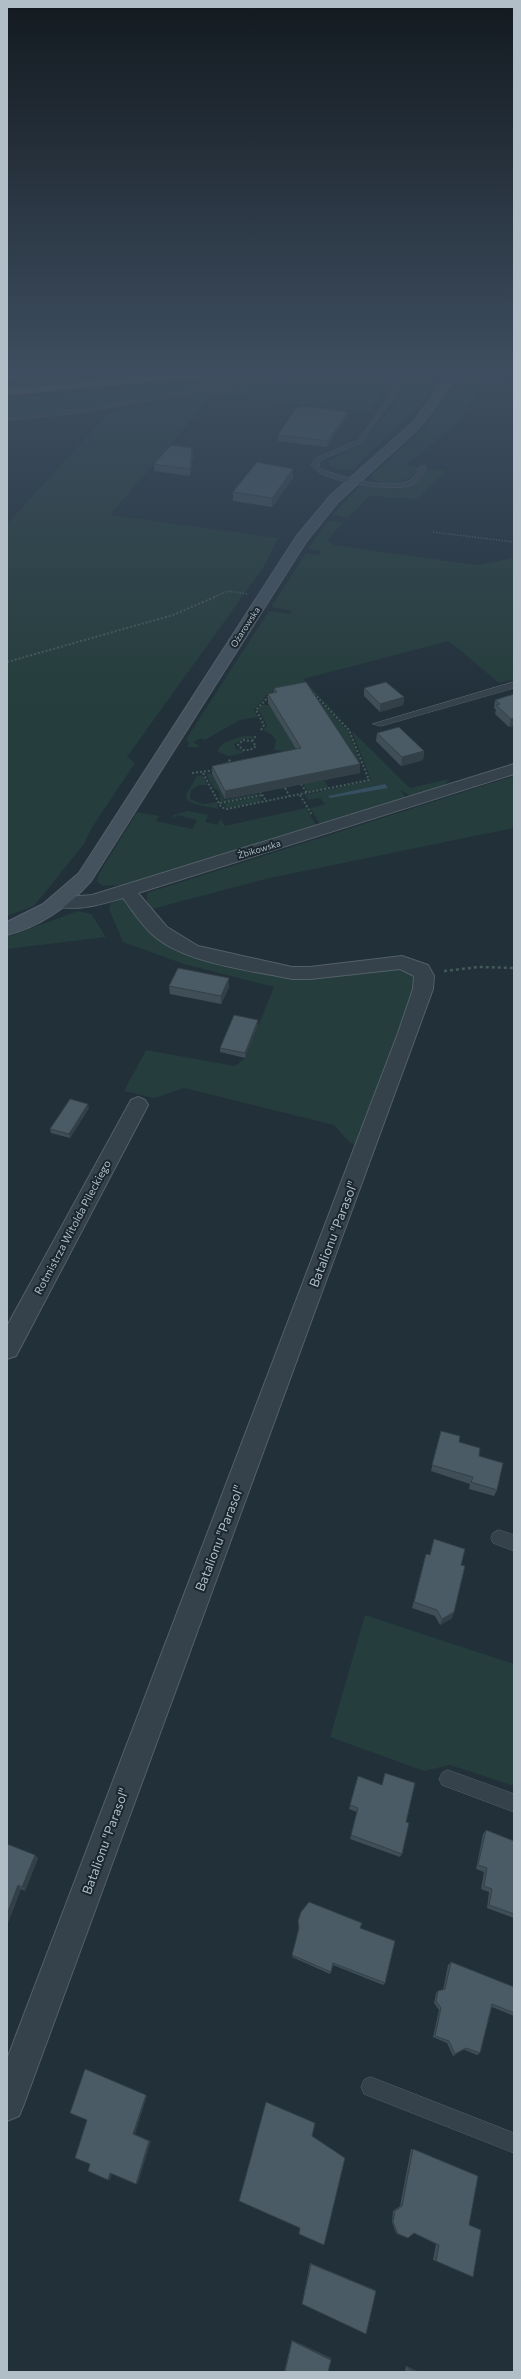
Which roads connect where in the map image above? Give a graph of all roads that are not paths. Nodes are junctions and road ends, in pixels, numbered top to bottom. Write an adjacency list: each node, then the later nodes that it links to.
1 (352, 482): 8 (main road, Ożarowska)
2 (365, 482): 3 (lane)
3 (410, 482)
4 (514, 686): 5 (lane)
5 (378, 724)
6 (514, 769): 7 (street, Żbikowska)
7 (127, 890): 8 (street, Żbikowska); 15 (street, Batalionu "Parasol")
8 (61, 902): 9 (main road)
9 (7, 929)
10 (138, 1104): 11 (street, Rotmistrza Witolda Pileckiego)
11 (7, 1349)
12 (448, 1779): 13 (lane)
13 (514, 1803)
14 (371, 2087): 16 (lane)
15 (7, 2104)
16 (514, 2143)

